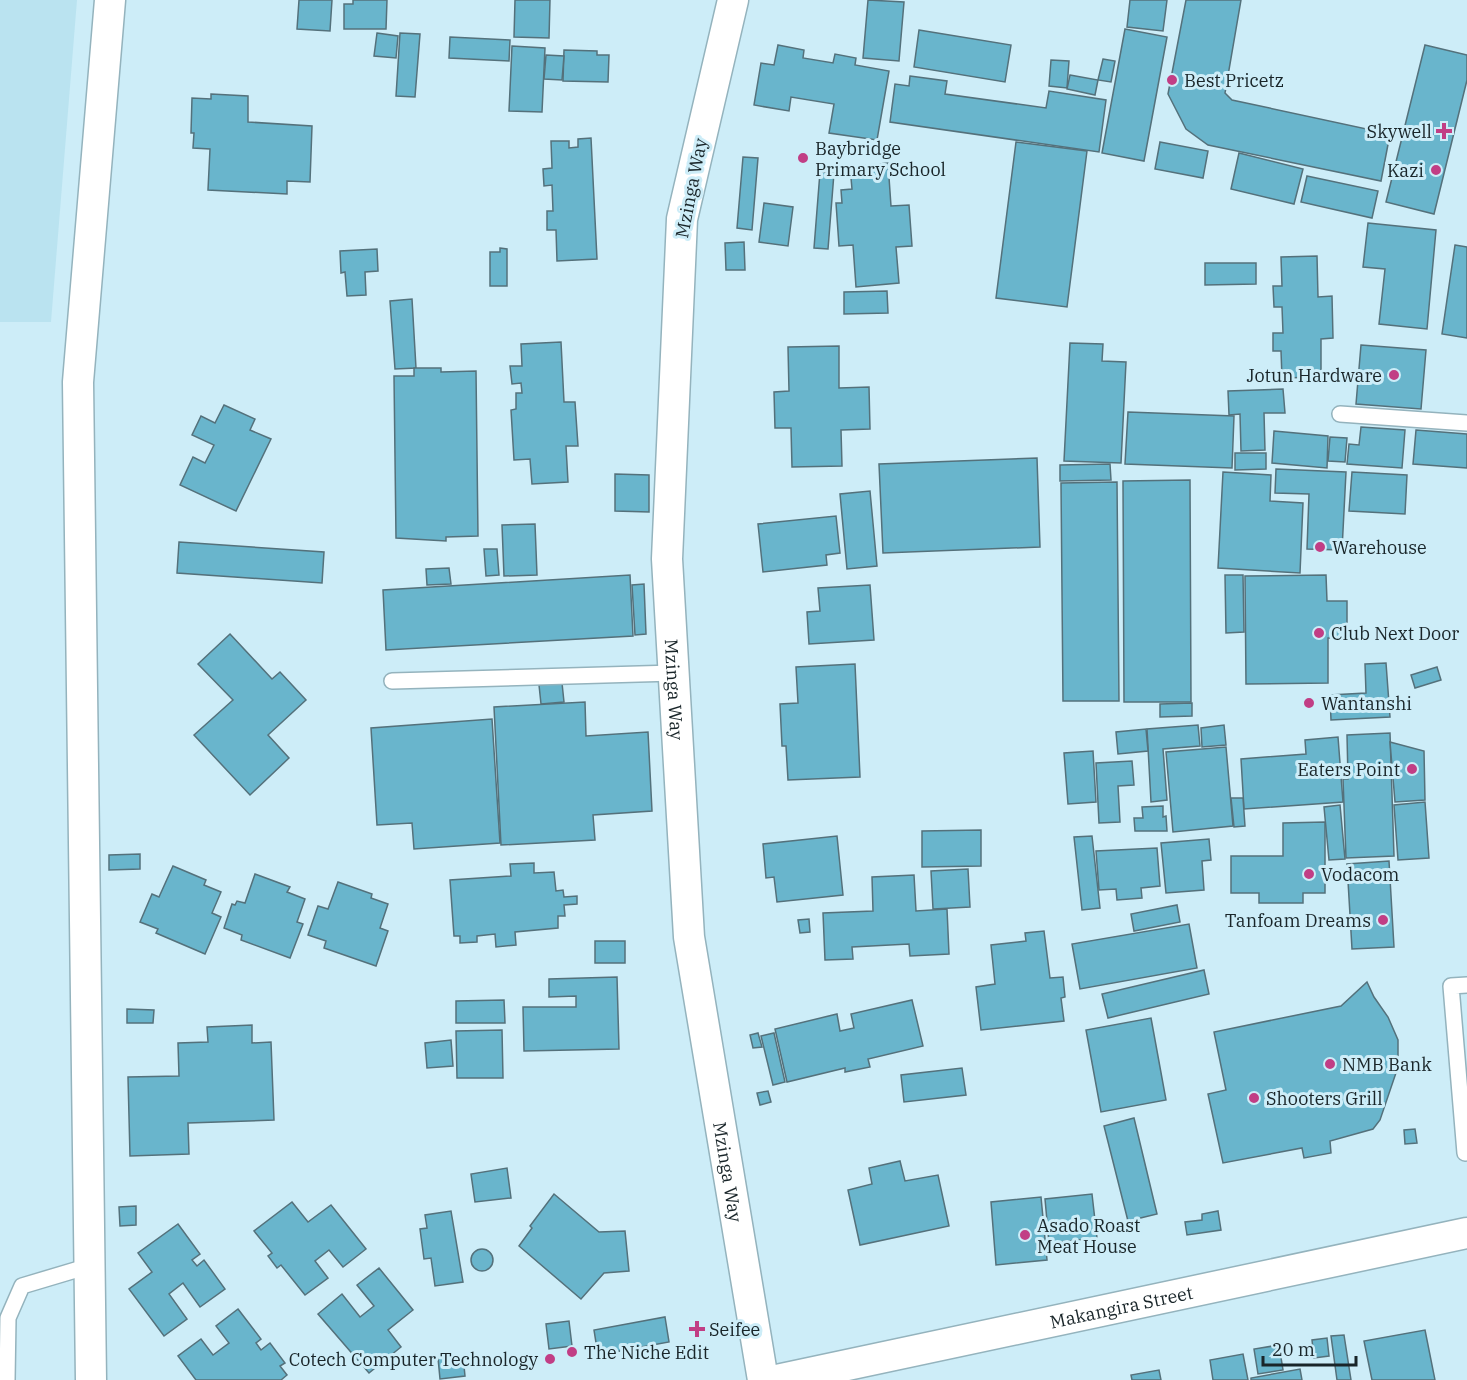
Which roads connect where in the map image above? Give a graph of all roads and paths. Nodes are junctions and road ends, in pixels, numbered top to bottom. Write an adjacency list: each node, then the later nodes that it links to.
1 (110, 0): 10 (street)
2 (733, 0): 5 (street, Mzinga Way)
3 (1340, 414): 4 (lane)
4 (1467, 423)
5 (674, 673): 6 (lane); 13 (street, Mzinga Way)
6 (392, 681)
7 (1467, 985): 8 (lane)
8 (1467, 1152)
9 (1467, 1233): 14 (street, Makangira Street)
10 (89, 1266): 11 (lane); 12 (street)
11 (7, 1380)
12 (91, 1380)
13 (763, 1380)
14 (777, 1380)

